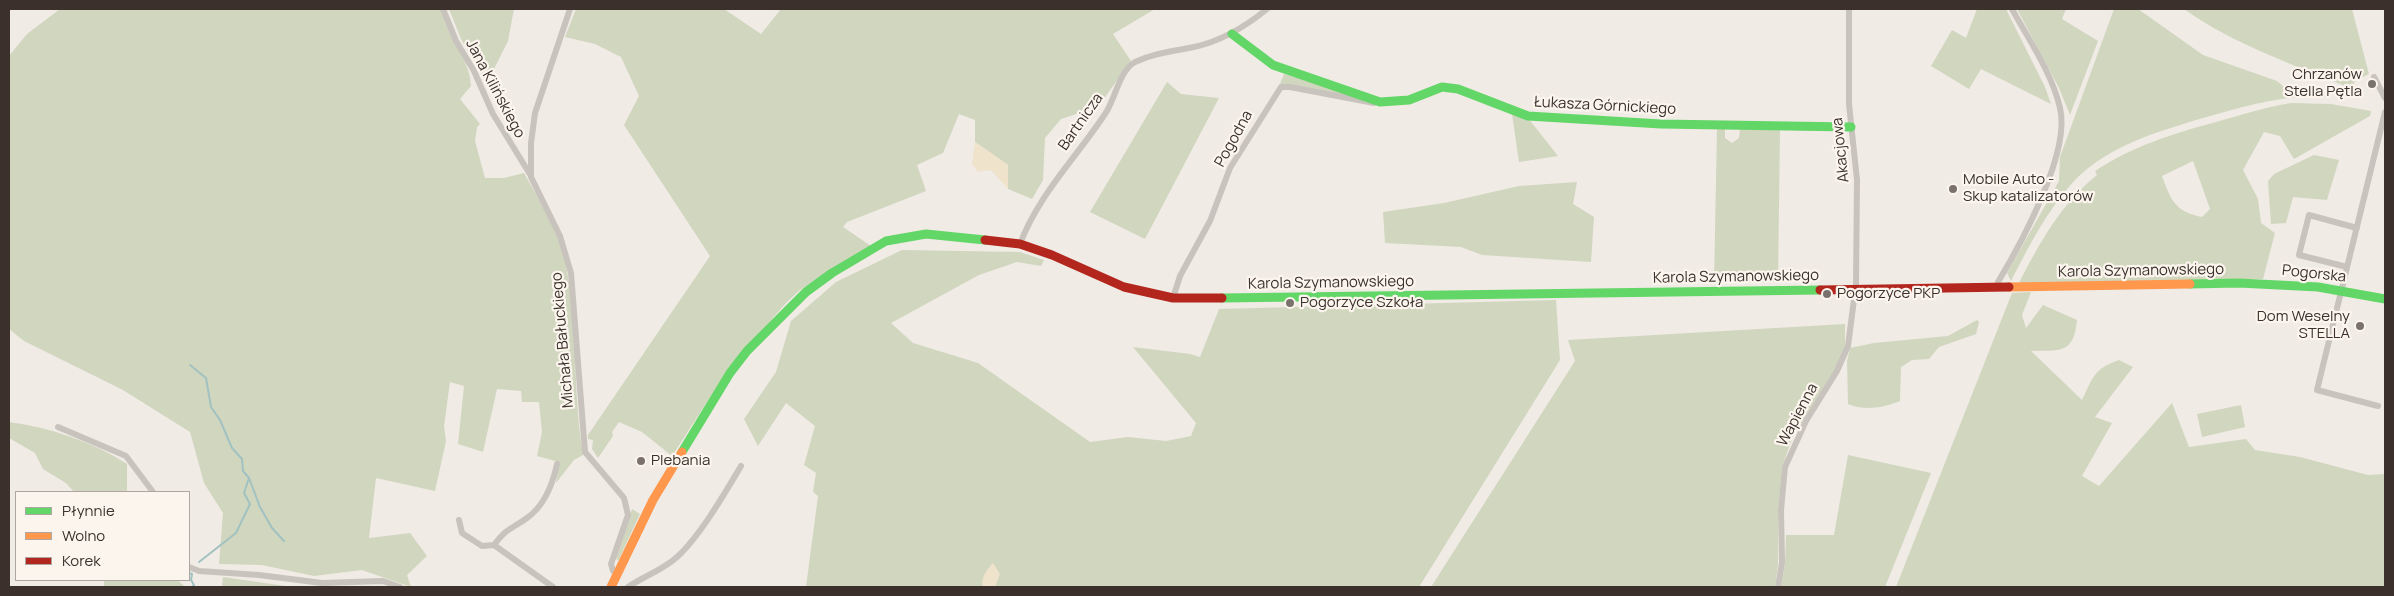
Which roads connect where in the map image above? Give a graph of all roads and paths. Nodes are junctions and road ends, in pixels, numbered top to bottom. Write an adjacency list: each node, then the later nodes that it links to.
1 (444, 9): 13 (street, Jana Kilińskiego)
2 (570, 9): 13 (street, Michała Bałuckiego)
3 (1267, 9): 6 (street, Bartnicza)
4 (1849, 9): 12 (street, Akacjowa)
5 (2012, 9): 18 (street)
6 (1232, 34): 9 (street, Łukasza Górnickiego); 15 (street, Bartnicza)
7 (2374, 77): 8 (street)
8 (2385, 98)
9 (1380, 102): 12 (street, Łukasza Górnickiego); 21 (street, Pogodna)
10 (2385, 112): 11 (street)
11 (2384, 125): 14 (street)
12 (1851, 126): 19 (street, Akacjowa)
13 (531, 177): 31 (street, Michała Bałuckiego)
14 (2357, 228): 16 (street); 16 (street)
15 (1020, 244): 21 (street, Karola Szymanowskiego); 31 (street, Karola Szymanowskiego)
16 (2347, 267): 20 (street)
17 (2239, 283): 18 (street, Karola Szymanowskiego); 20 (street, Pogorska)
18 (1998, 287): 19 (street, Karola Szymanowskiego)
19 (1854, 289): 21 (street, Karola Szymanowskiego); 36 (street, Wapienna)
20 (2342, 290): 22 (street, Pogorska); 23 (street)
21 (1173, 298)
22 (2385, 299)
23 (2378, 406)
24 (58, 427): 27 (street)
25 (557, 464): 29 (street)
26 (741, 466): 35 (street)
27 (152, 491)
28 (459, 520): 29 (street)
29 (494, 545): 33 (street)
30 (190, 567): 32 (street)
31 (617, 573): 34 (street, Karola Szymanowskiego)
32 (400, 587)
33 (553, 587)
34 (610, 587)
35 (628, 587)
36 (1778, 587)

